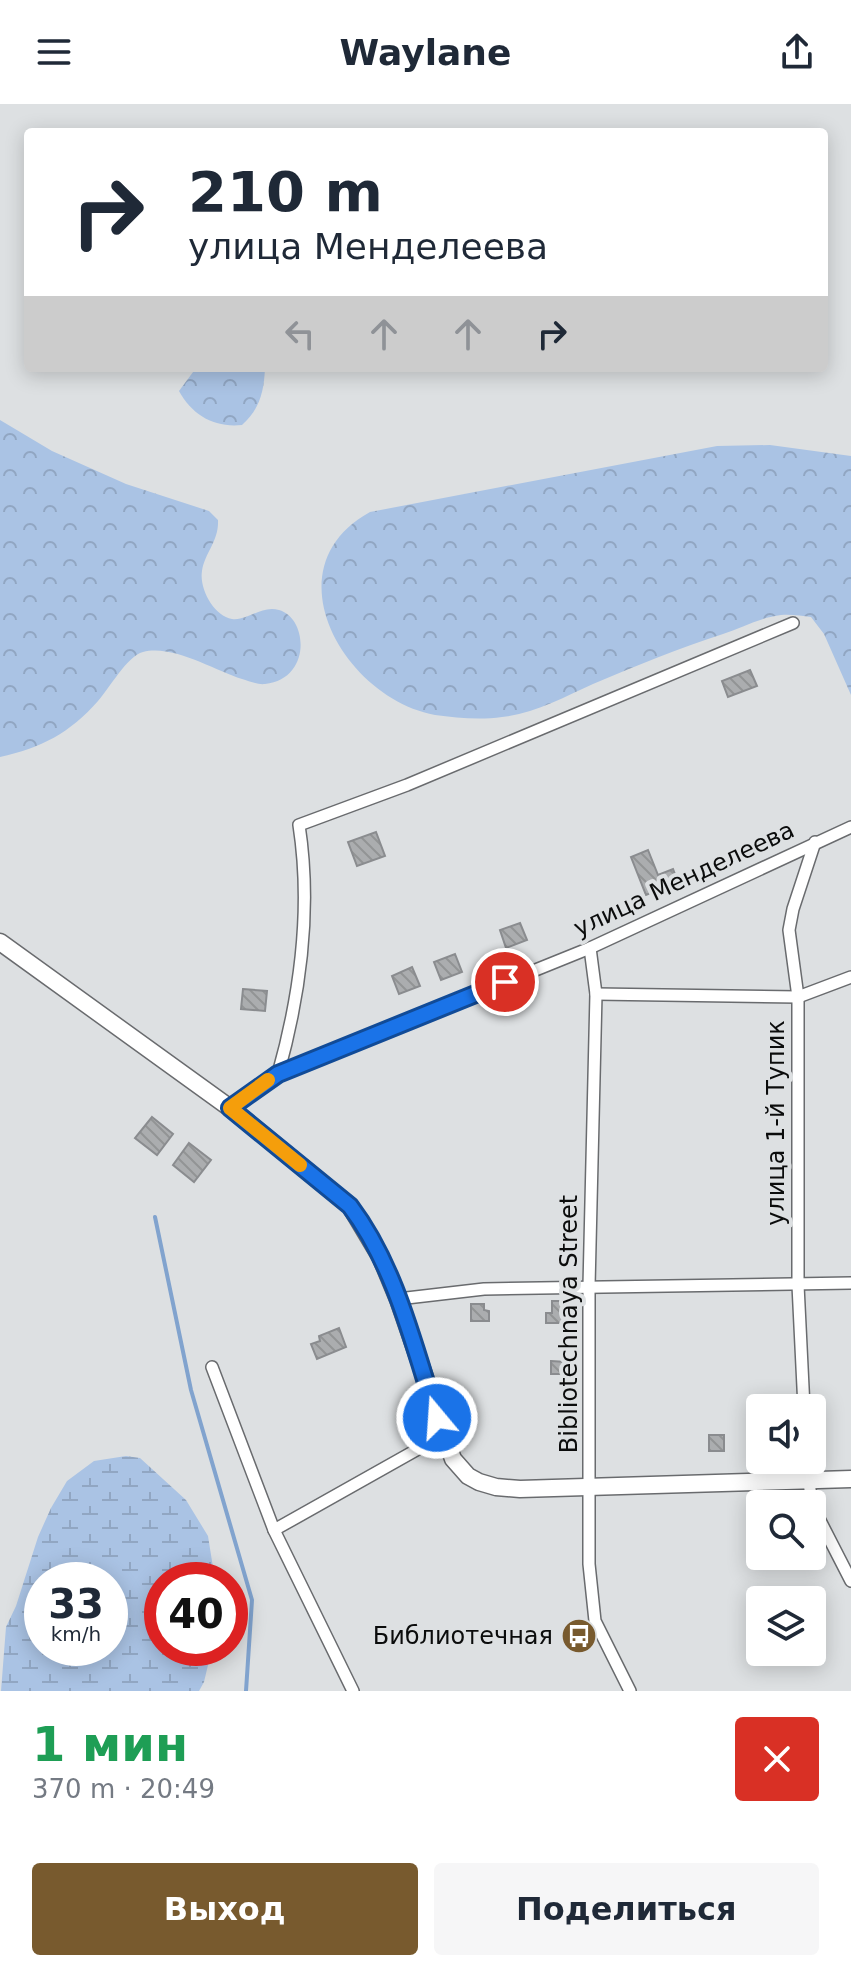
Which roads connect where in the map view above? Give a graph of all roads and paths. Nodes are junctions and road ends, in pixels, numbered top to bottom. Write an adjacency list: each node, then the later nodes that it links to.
1 (793, 623): 9 (street)
2 (851, 827): 3 (street, улица Менделеева)
3 (815, 842): 5 (street, улица Менделеева); 8 (street, улица 1-й Тупик)
4 (0, 942): 10 (street)
5 (590, 948): 7 (street, Bibliotechnaya Street); 9 (street, улица Менделеева)
6 (851, 977): 8 (street)
7 (596, 994): 8 (street); 13 (street, Bibliotechnaya Street)
8 (798, 997): 12 (street, улица 1-й Тупик)
9 (278, 1074): 10 (street, улица Менделеева)
10 (230, 1108): 14 (street)
11 (851, 1283): 12 (street)
12 (798, 1285): 13 (street); 16 (street, улица 1-й Тупик)
13 (589, 1286): 14 (street); 21 (street, Bibliotechnaya Street)
14 (398, 1299): 17 (street)
15 (212, 1367): 23 (street)
16 (803, 1394)
17 (443, 1435): 21 (street); 23 (street)
18 (807, 1474): 20 (street)
19 (851, 1479): 20 (street)
20 (807, 1480): 21 (street); 22 (street)
21 (590, 1486): 27 (street, Bibliotechnaya Street)
22 (809, 1490)
23 (274, 1530): 26 (street)
24 (826, 1532): 25 (street)
25 (851, 1581)
26 (353, 1691)
27 (630, 1691)

